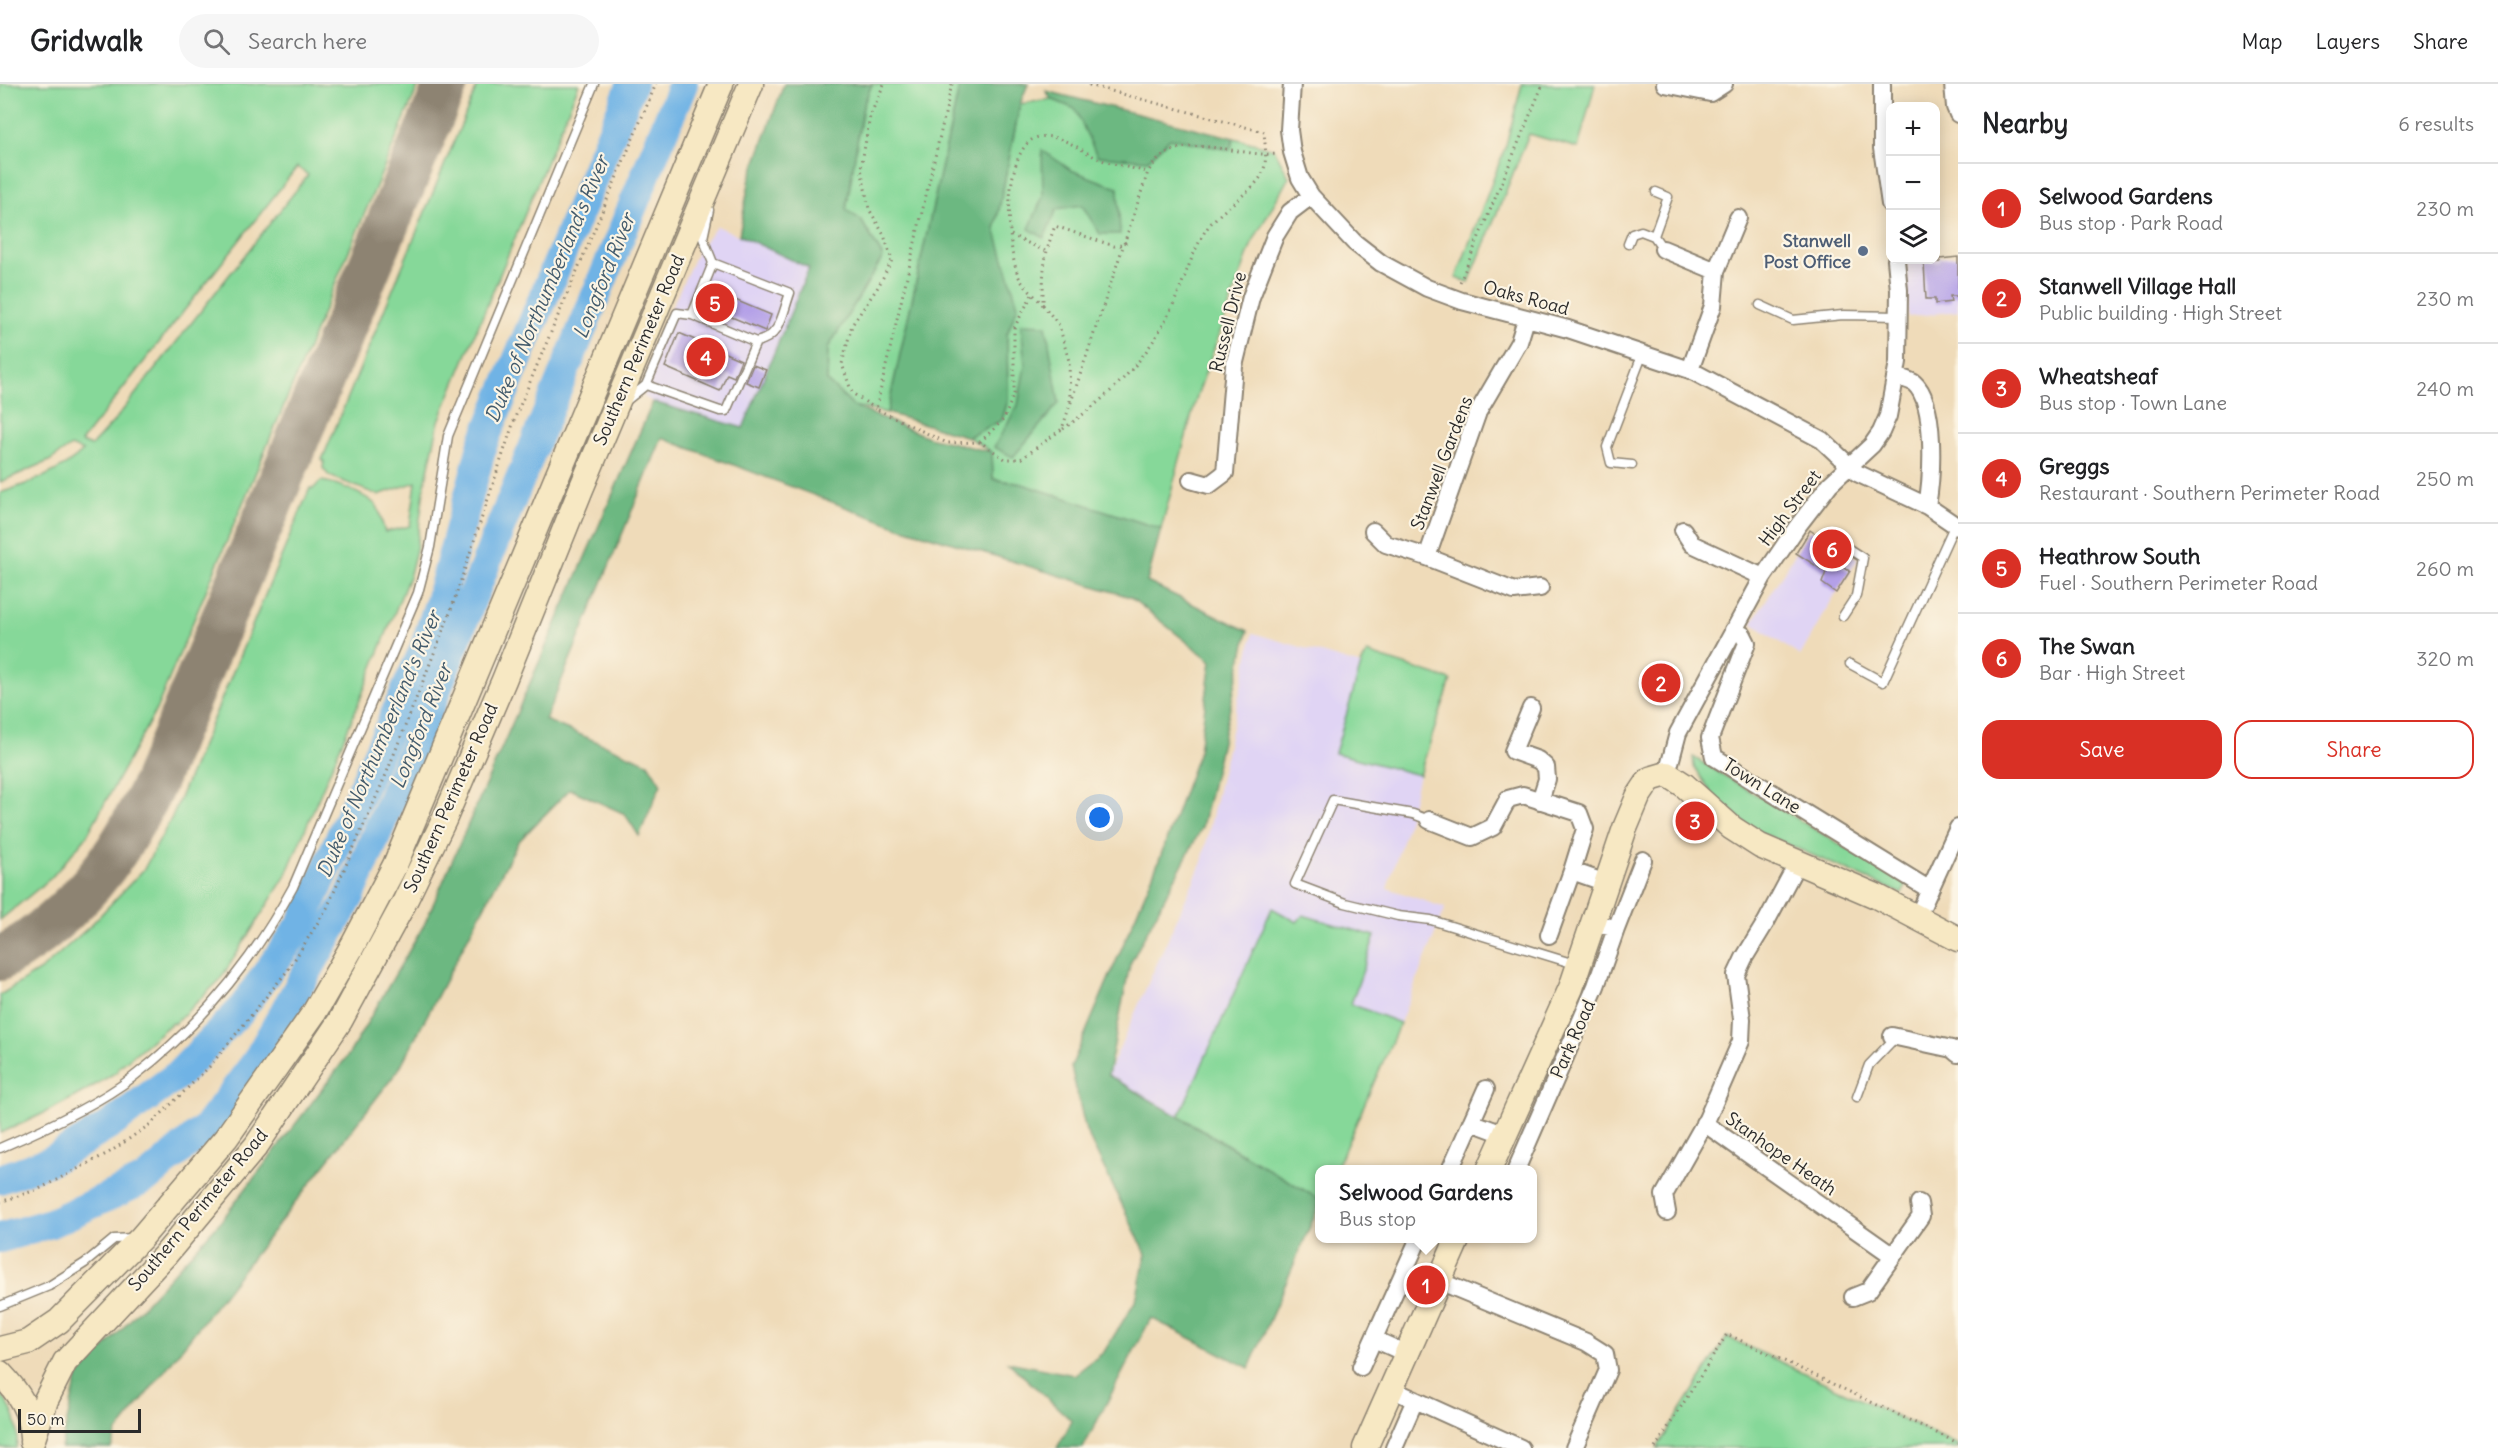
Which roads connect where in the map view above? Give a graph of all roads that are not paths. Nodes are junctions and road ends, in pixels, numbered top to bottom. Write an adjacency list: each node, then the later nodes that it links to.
1 (594, 84): 67 (lane)
2 (721, 84): 73 (street, Southern Perimeter Road)
3 (752, 84): 10 (street, Southern Perimeter Road)
4 (1292, 84): 13 (street, Oaks Road)
5 (1665, 84): 6 (street)
6 (1724, 84)
7 (1882, 84): 11 (street)
8 (1953, 84): 9 (street)
9 (1958, 114)
10 (739, 116): 17 (lane); 29 (street, Southern Perimeter Road)
11 (1886, 176)
12 (1656, 192): 15 (lane)
13 (1311, 196): 23 (street, Oaks Road); 32 (street, Russell Drive)
14 (1738, 218): 19 (street)
15 (1658, 242): 16 (lane); 19 (street)
16 (1629, 244)
17 (713, 264): 21 (lane); 24 (lane)
18 (1896, 264): 22 (street, High Street)
19 (1716, 271): 26 (street)
20 (1760, 305): 22 (lane)
21 (692, 315): 24 (lane); 28 (lane)
22 (1899, 316): 27 (street, High Street)
23 (1526, 319): 25 (street, Oaks Road); 38 (street, Stanwell Gardens)
24 (756, 342): 28 (lane)
25 (1643, 353): 26 (street, Oaks Road); 30 (lane)
26 (1690, 370): 31 (street, Oaks Road)
27 (1896, 376): 31 (street, High Street); 33 (street)
28 (646, 385): 29 (lane)
29 (611, 418): 87 (street, Southern Perimeter Road)
30 (1632, 465)
31 (1850, 465): 33 (street, Oaks Road); 39 (street, High Street)
32 (1191, 480)
33 (1927, 506): 34 (street, Oaks Road)
34 (1956, 526): 43 (lane)
35 (1683, 530): 39 (street)
36 (1373, 531): 38 (street, Stanwell Gardens)
37 (1827, 535): 41 (lane)
38 (1427, 557): 40 (street, Stanwell Gardens)
39 (1763, 577): 42 (street, High Street)
40 (1540, 588)
41 (1843, 616)
42 (1733, 630): 45 (street, High Street); 53 (street, Town Lane)
43 (1850, 664)
44 (1531, 708): 46 (street)
45 (1667, 774): 50 (street); 52 (street, Park Road)
46 (1540, 801): 47 (street); 51 (street)
47 (1429, 820): 59 (lane)
48 (1958, 828): 53 (street)
49 (1643, 860): 56 (street, Park Road)
50 (1798, 862): 54 (street); 65 (street, Stanhope Heath)
51 (1572, 871): 52 (street); 57 (street)
52 (1606, 883): 55 (street, Park Road)
53 (1930, 890): 54 (street)
54 (1917, 918): 58 (street)
55 (1593, 921): 56 (street); 59 (street, Park Road)
56 (1616, 929): 70 (street, Park Road)
57 (1549, 935)
58 (1958, 939)
59 (1578, 966): 66 (street, Park Road)
60 (1894, 1037): 61 (street); 63 (lane)
61 (1956, 1046)
62 (1486, 1089): 64 (street)
63 (1857, 1098)
64 (1471, 1122): 66 (street); 68 (street)
65 (1704, 1123): 72 (street); 76 (street, Stanhope Heath)
66 (1506, 1136): 69 (street, Park Road)
67 (0, 1148)
68 (1452, 1165)
69 (1492, 1165)
70 (1518, 1165)
71 (1919, 1203): 76 (street)
72 (1667, 1212)
73 (141, 1238): 79 (lane); 81 (street, Southern Perimeter Road)
74 (1417, 1243): 80 (street)
75 (1456, 1243): 77 (street)
76 (1893, 1256): 78 (street)
77 (1439, 1281): 82 (street); 91 (street)
78 (1853, 1297)
79 (0, 1306)
80 (1374, 1339): 82 (street); 83 (street)
81 (0, 1349)
82 (1407, 1354): 85 (street)
83 (1361, 1367)
84 (0, 1372): 87 (street)
85 (1391, 1389): 86 (street); 88 (street)
86 (1415, 1400): 89 (street); 90 (street)
87 (31, 1445)
88 (1365, 1448)
89 (1394, 1448)
90 (1521, 1448)
91 (1574, 1448)

